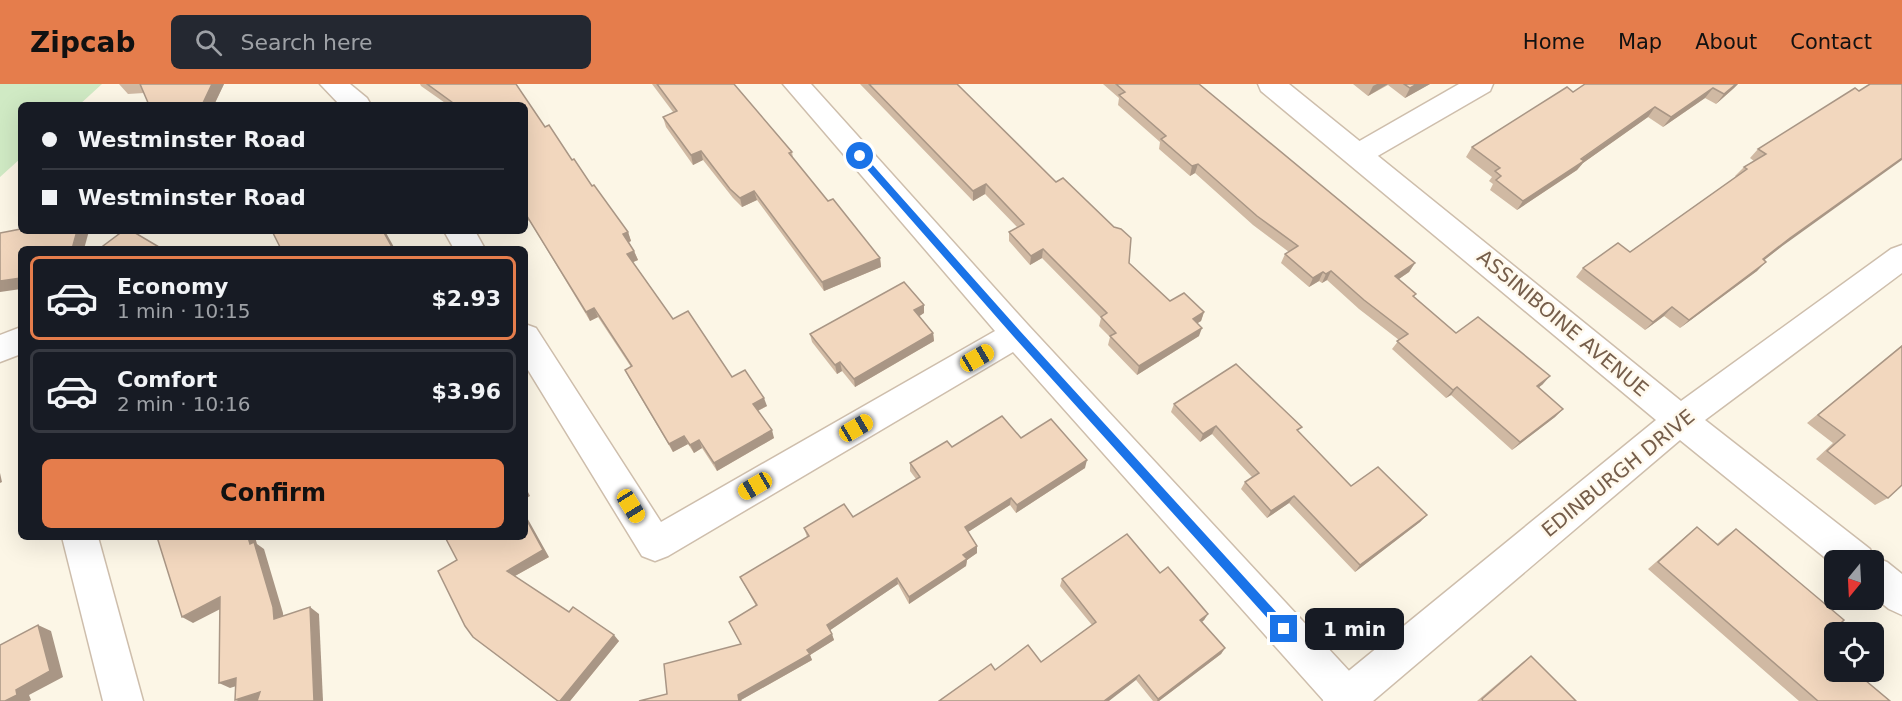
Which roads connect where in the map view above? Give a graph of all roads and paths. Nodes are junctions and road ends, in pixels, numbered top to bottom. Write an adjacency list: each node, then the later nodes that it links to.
1 (333, 84): 5 (street)
2 (796, 84): 8 (street)
3 (1271, 84): 6 (street, ASSINIBOINE AVENUE)
4 (1480, 84): 6 (street)
5 (354, 102)
6 (1359, 154): 12 (street, ASSINIBOINE AVENUE)
7 (1902, 257): 12 (street, EDINBURGH DRIVE)
8 (1017, 334): 10 (street); 17 (street)
9 (18, 341): 11 (street)
10 (528, 342)
11 (0, 349)
12 (1680, 420): 14 (street, ASSINIBOINE AVENUE); 17 (street, EDINBURGH DRIVE)
13 (81, 540): 18 (street)
14 (1843, 550)
15 (1884, 582): 16 (street)
16 (1902, 597)
17 (1347, 700)
18 (123, 701)

